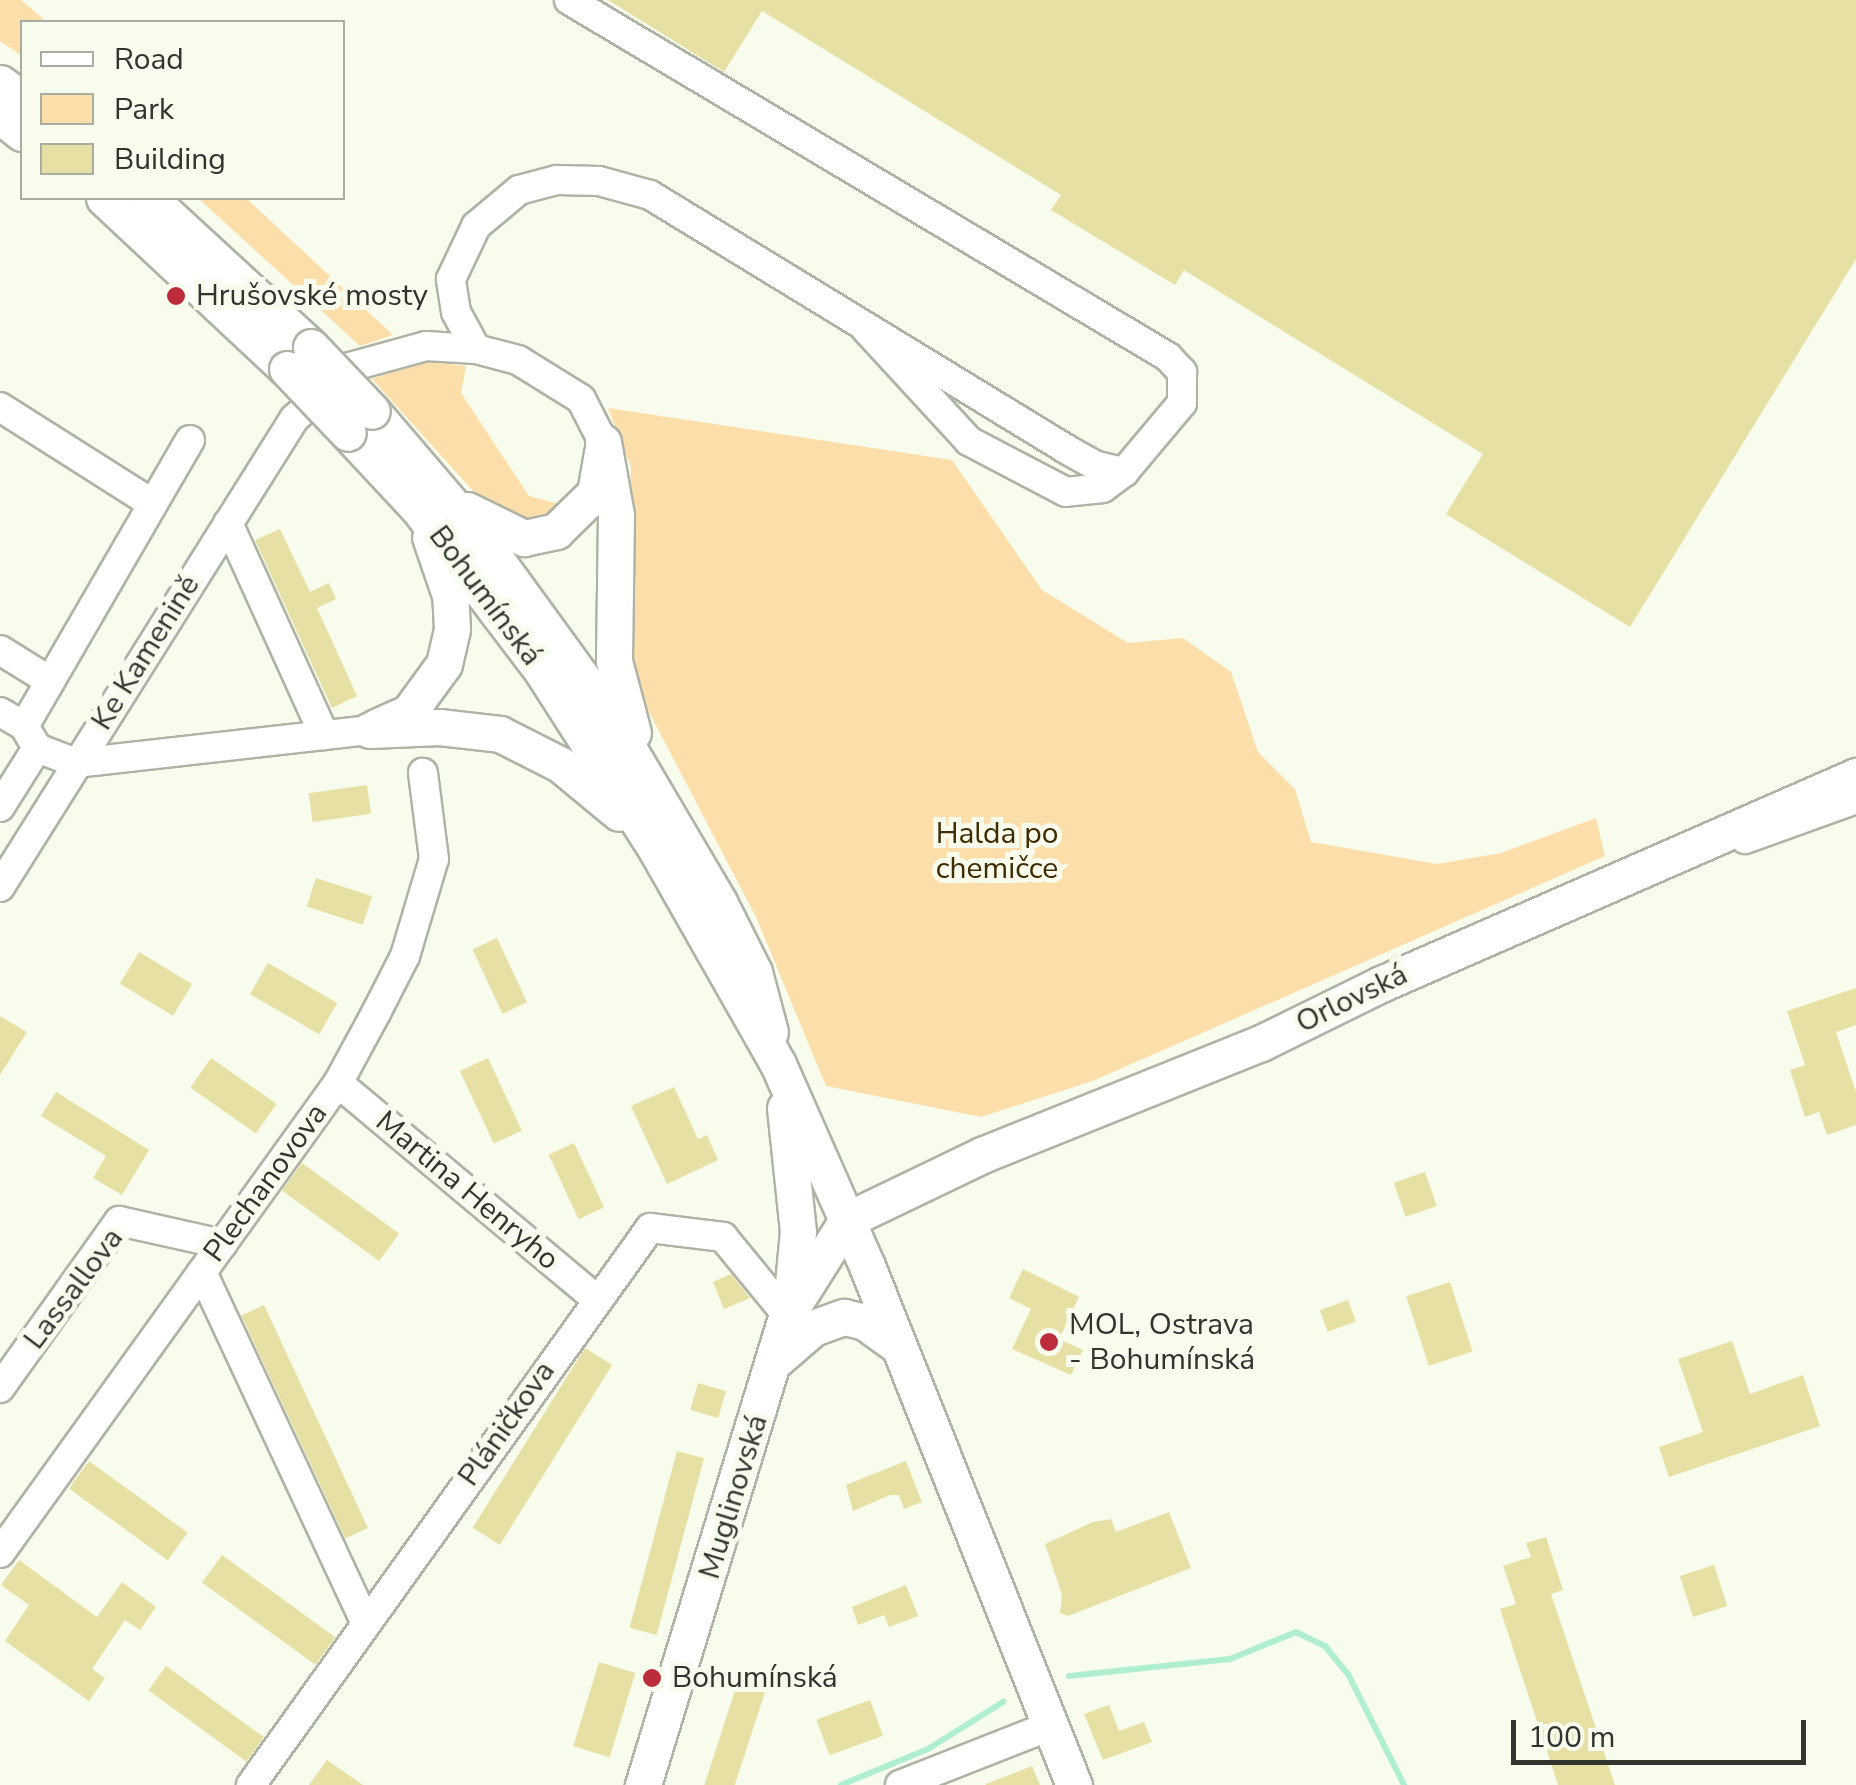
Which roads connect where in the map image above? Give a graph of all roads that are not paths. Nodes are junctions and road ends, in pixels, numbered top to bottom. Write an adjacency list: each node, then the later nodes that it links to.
1 (569, 0): 14 (street)
2 (0, 116): 3 (main road)
3 (20, 131)
4 (106, 200): 10 (main road, Bohumínská)
5 (151, 200): 10 (main road, Bohumínská)
6 (456, 312): 7 (street); 8 (street); 9 (street)
7 (864, 327): 14 (street); 14 (street)
8 (426, 346): 9 (street); 17 (street, Ke Kamenině)
9 (476, 348): 13 (street)
10 (299, 358): 15 (main road, Bohumínská, bridge)
11 (0, 407): 16 (street)
12 (190, 440): 16 (street)
13 (603, 442): 15 (main road); 25 (main road)
14 (1124, 472)
15 (423, 491): 21 (main road); 25 (main road, Bohumínská); 30 (main road, Bohumínská)
16 (151, 503): 19 (street)
17 (228, 522): 22 (street); 23 (street, Ke Kamenině)
18 (0, 650): 19 (street)
19 (50, 681): 20 (street)
20 (20, 729): 23 (street); 28 (street)
21 (370, 730): 22 (street); 30 (main road)
22 (324, 735): 23 (street)
23 (76, 763): 31 (street, Ke Kamenině)
24 (423, 772): 33 (street, Plechanovova)
25 (645, 772): 32 (main road, Bohumínská)
26 (1856, 776): 29 (main road, Orlovská)
27 (1856, 800): 29 (street)
28 (0, 808)
29 (1699, 846): 34 (main road, Orlovská)
30 (657, 851): 32 (main road, Bohumínská)
31 (0, 887)
32 (778, 1064): 34 (main road, Bohumínská); 38 (main road)
33 (338, 1083): 35 (street, Plechanovova); 37 (street, Martina Henryho)
34 (847, 1220): 38 (main road, Muglinovská); 39 (main road, Bohumínská)
35 (222, 1244): 36 (street, Plechanovova); 41 (street, Lassallova)
36 (202, 1272): 42 (street, Plechanovova); 43 (street)
37 (596, 1298): 38 (street, Pláničkova); 43 (street, Pláničkova)
38 (789, 1308): 40 (main road, Muglinovská)
39 (898, 1346): 40 (main road); 44 (main road, Bohumínská)
40 (776, 1360): 46 (main road, Muglinovská)
41 (0, 1388)
42 (0, 1553)
43 (366, 1623): 45 (street, Pláničkova)
44 (1050, 1726): 47 (street); 48 (main road, Bohumínská)
45 (251, 1785)
46 (642, 1785)
47 (900, 1785)
48 (1074, 1785)

